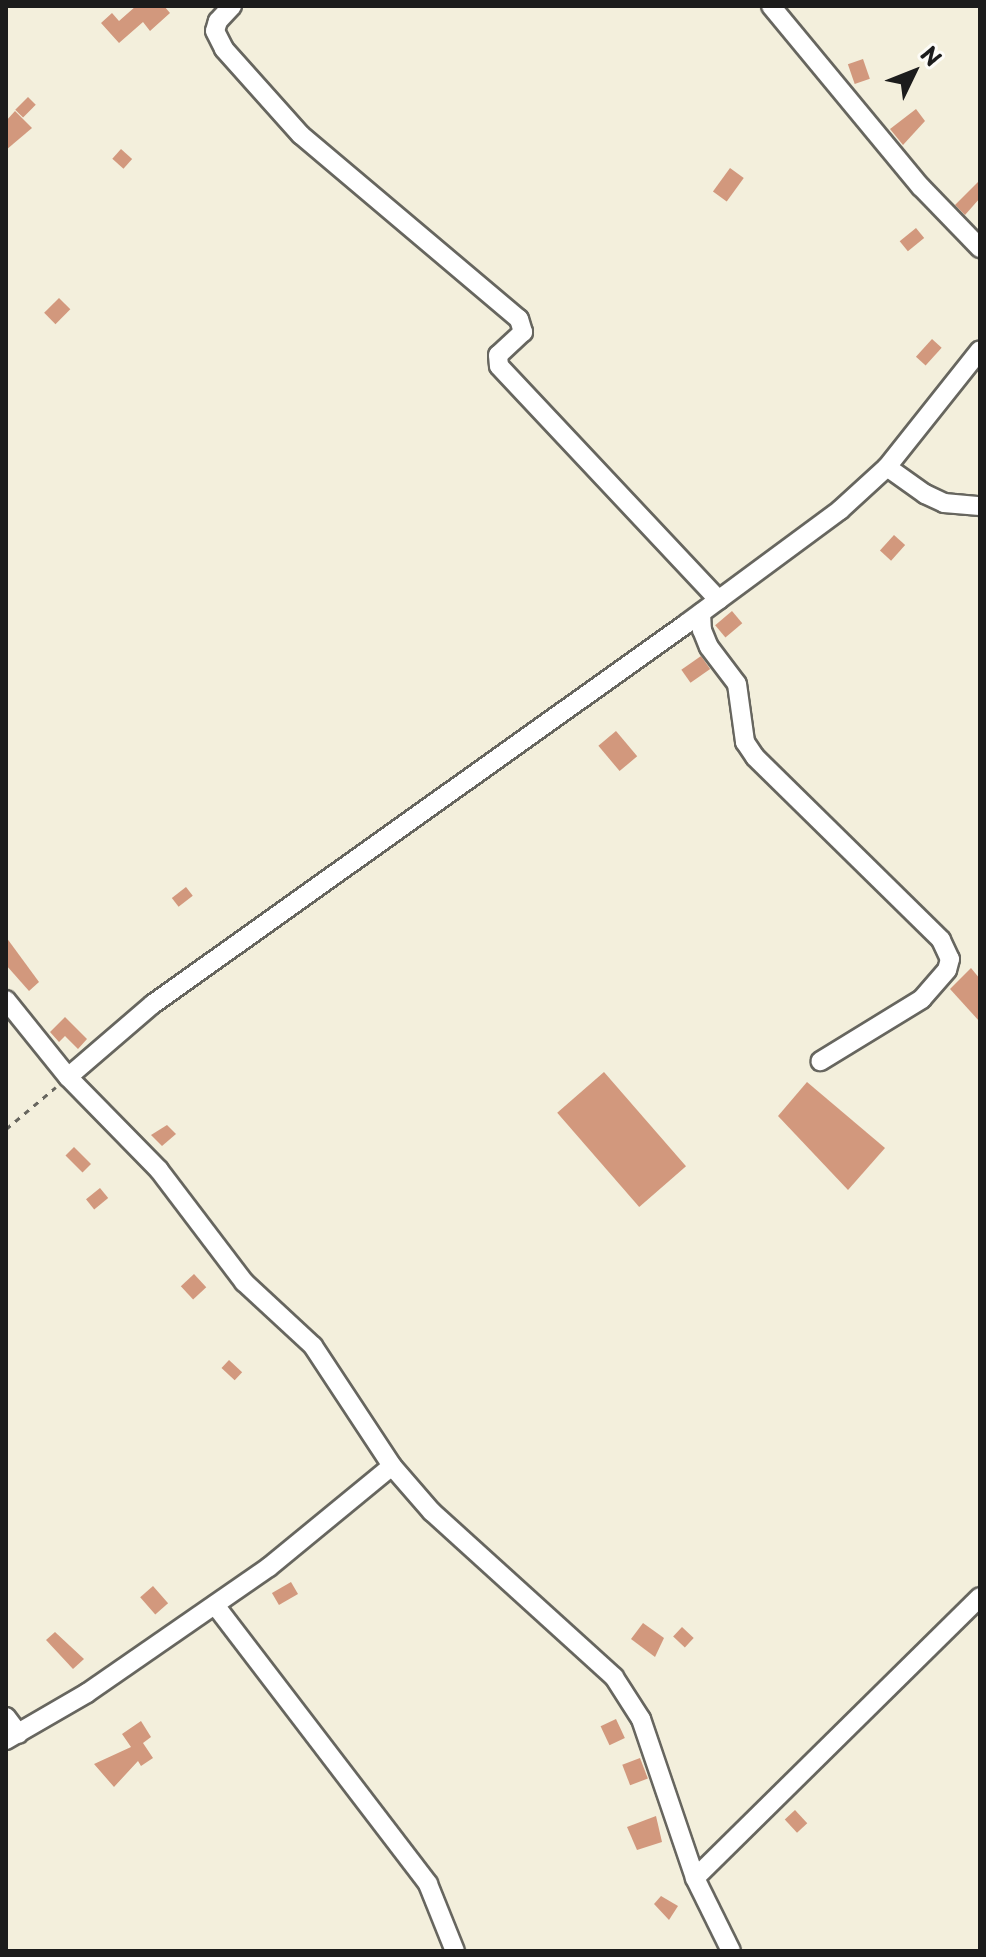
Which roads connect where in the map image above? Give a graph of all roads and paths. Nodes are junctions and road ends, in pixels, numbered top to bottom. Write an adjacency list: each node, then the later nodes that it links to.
1 (232, 6): 7 (street)
2 (771, 6): 3 (street)
3 (980, 248)
4 (980, 350): 5 (street)
5 (887, 467): 6 (street); 7 (street)
6 (980, 506)
7 (719, 600): 8 (street)
8 (701, 613): 10 (street); 11 (street)
9 (6, 1000): 11 (street)
10 (821, 1061)
11 (68, 1077): 12 (path); 13 (street)
12 (6, 1129)
13 (392, 1466): 15 (street); 18 (street)
14 (980, 1597): 18 (street)
15 (215, 1605): 17 (street); 19 (street)
16 (6, 1717): 17 (street)
17 (13, 1737)
18 (695, 1878): 20 (street)
19 (455, 1951)
20 (731, 1951)

